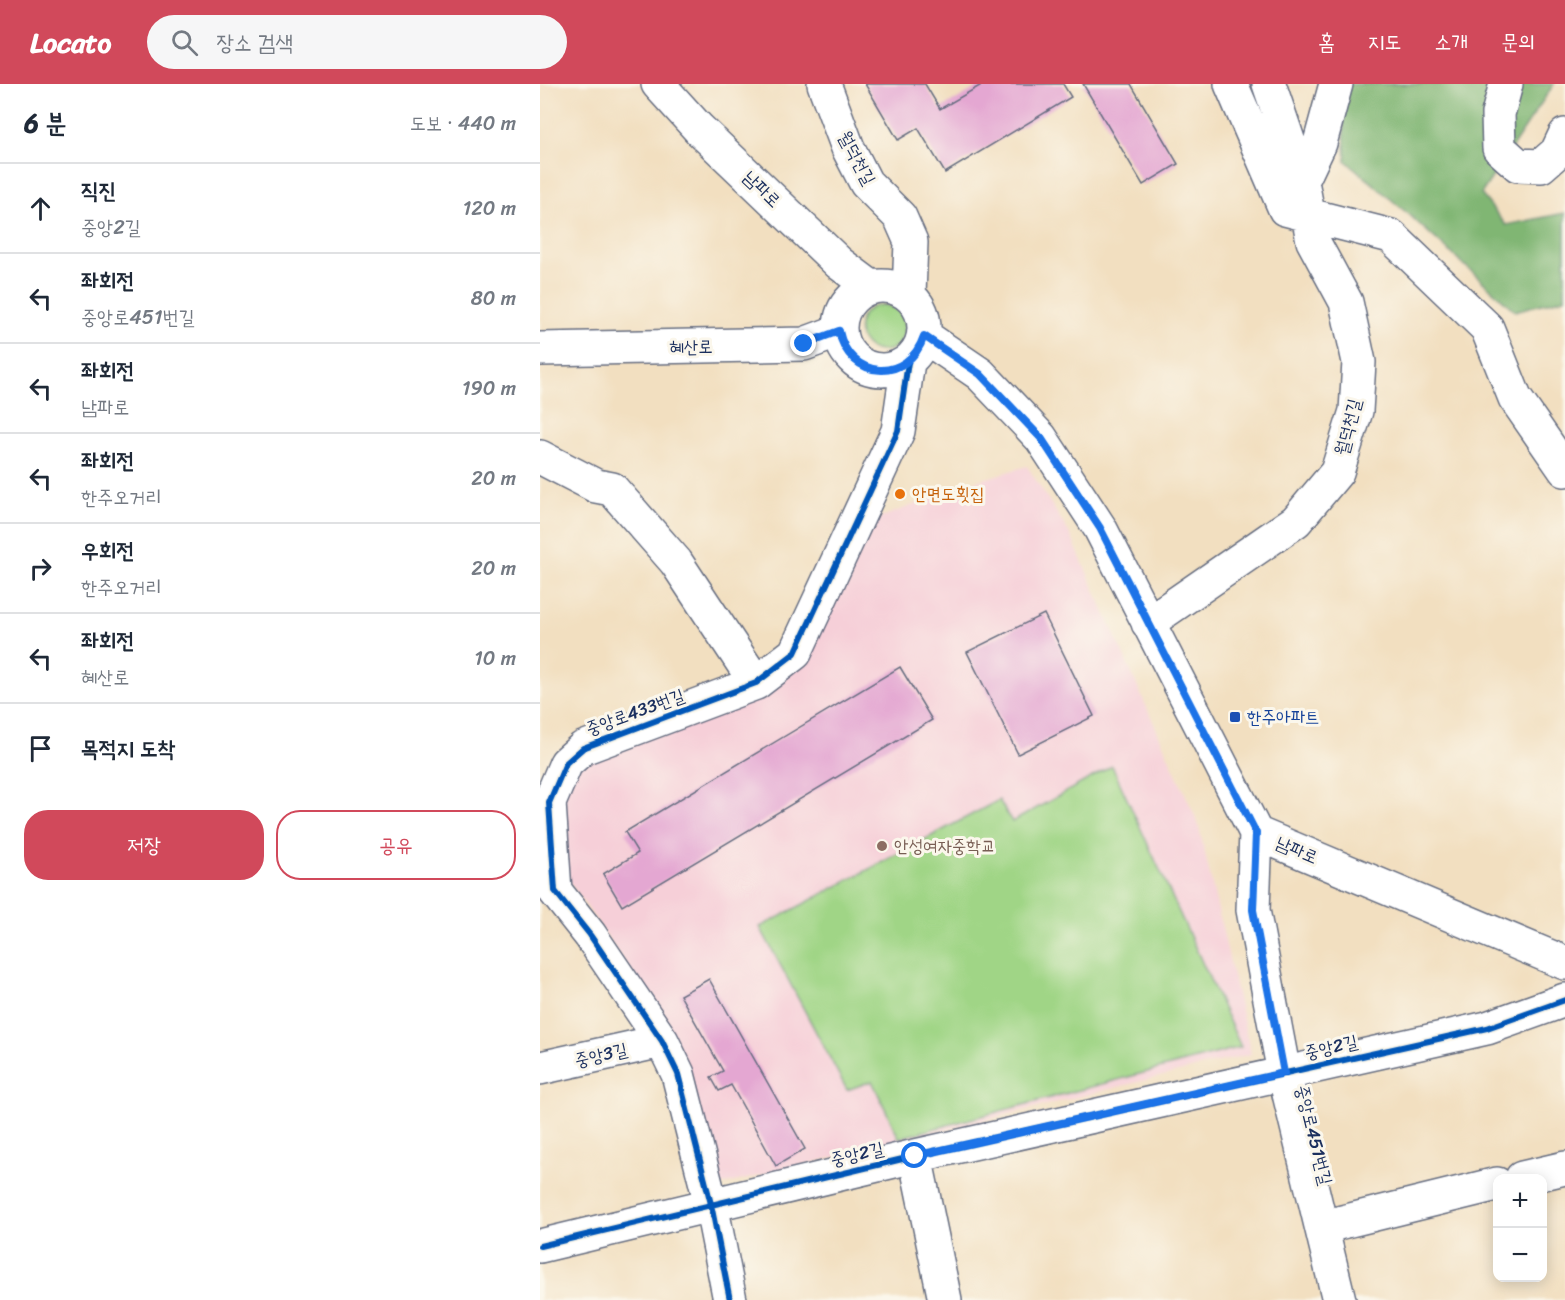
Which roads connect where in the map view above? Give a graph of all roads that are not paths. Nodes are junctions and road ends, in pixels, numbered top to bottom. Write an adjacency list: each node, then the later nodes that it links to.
1 (658, 84): 10 (street, 남파로)
2 (824, 84): 11 (street, 월덕천길)
3 (1231, 84): 9 (street)
4 (1269, 84): 8 (street, 월덕천길)
5 (1336, 84): 8 (street)
6 (1506, 84): 7 (street)
7 (1565, 135)
8 (1302, 181): 9 (street, 월덕천길)
9 (1310, 215): 16 (street); 17 (street, 월덕천길)
10 (871, 287): 11 (street); 12 (street)
11 (909, 295): 14 (street)
12 (839, 331): 13 (street, 혜산로); 14 (street)
13 (540, 349)
14 (916, 349): 17 (street, 남파로); 18 (street, 중앙로433번길)
15 (540, 457): 18 (street)
16 (1565, 470)
17 (1148, 623): 19 (street, 남파로)
18 (756, 683): 20 (street, 중앙로433번길)
19 (1256, 833): 21 (street, 남파로); 25 (street, 중앙로451번길)
20 (547, 902): 23 (street, 중앙로433번길)
21 (1565, 963)
22 (1565, 1000): 25 (street, 중앙2길)
23 (662, 1041): 24 (street, 중앙3길); 30 (street, 중앙로433번길)
24 (540, 1068)
25 (1284, 1073): 26 (street, 중앙2길); 31 (street, 중앙로451번길)
26 (915, 1156): 30 (street, 중앙2길); 34 (street)
27 (1565, 1168): 28 (street)
28 (1542, 1174)
29 (1493, 1185): 31 (street)
30 (711, 1204): 32 (street, 중앙2길); 33 (street, 중앙로433번길)
31 (1322, 1227): 35 (street, 중앙로451번길)
32 (540, 1246)
33 (730, 1300)
34 (945, 1300)
35 (1339, 1300)

